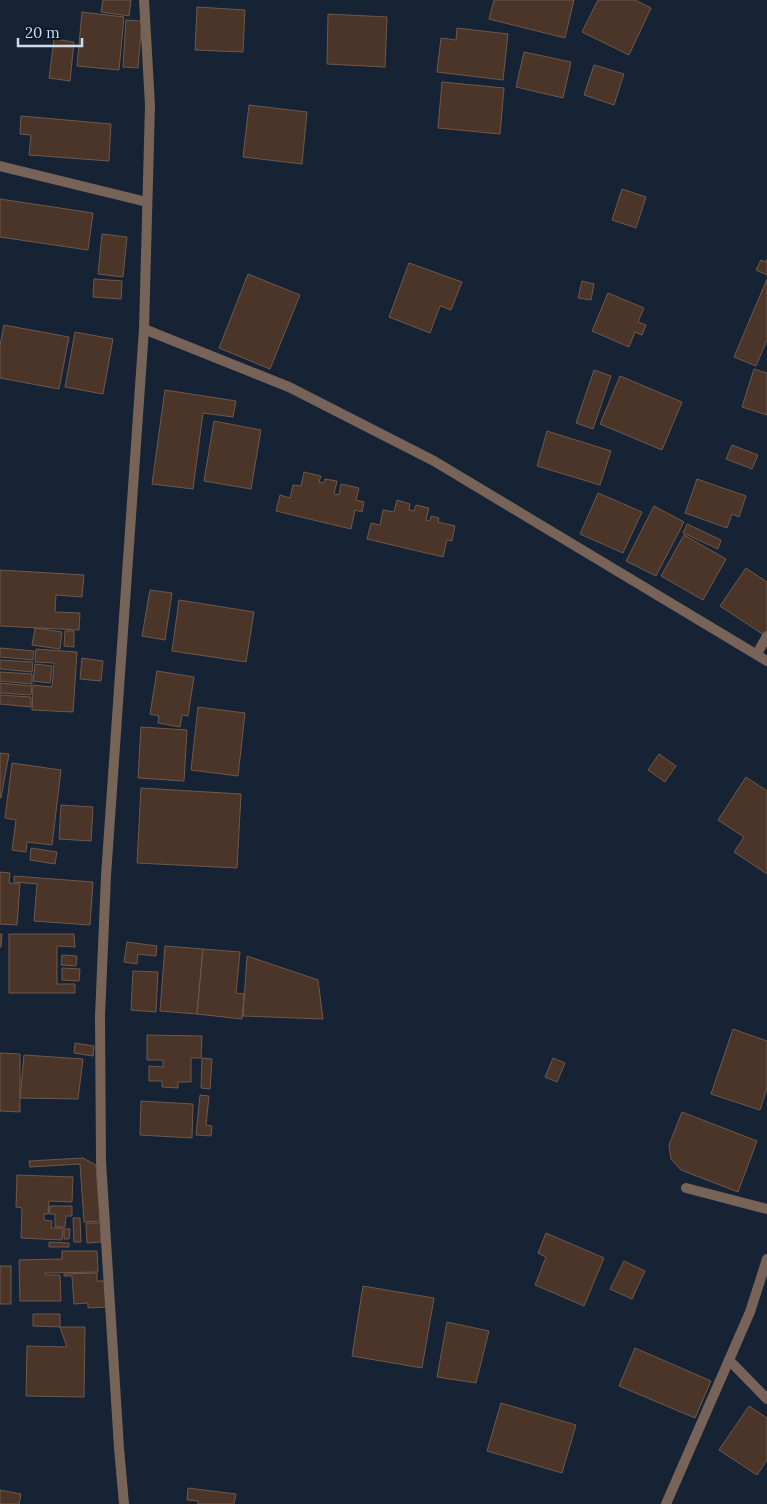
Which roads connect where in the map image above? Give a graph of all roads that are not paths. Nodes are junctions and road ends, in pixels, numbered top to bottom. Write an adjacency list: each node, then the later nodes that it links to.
1 (144, 0): 3 (street)
2 (0, 166): 3 (street)
3 (148, 202): 4 (street)
4 (144, 329): 6 (street); 14 (street)
5 (767, 636): 6 (street)
6 (756, 654): 7 (street)
7 (767, 661)
8 (686, 1188): 9 (street)
9 (767, 1209)
10 (767, 1259): 11 (street)
11 (763, 1286): 12 (street)
12 (729, 1360): 13 (street); 15 (street)
13 (767, 1399)
14 (124, 1504)
15 (666, 1504)

